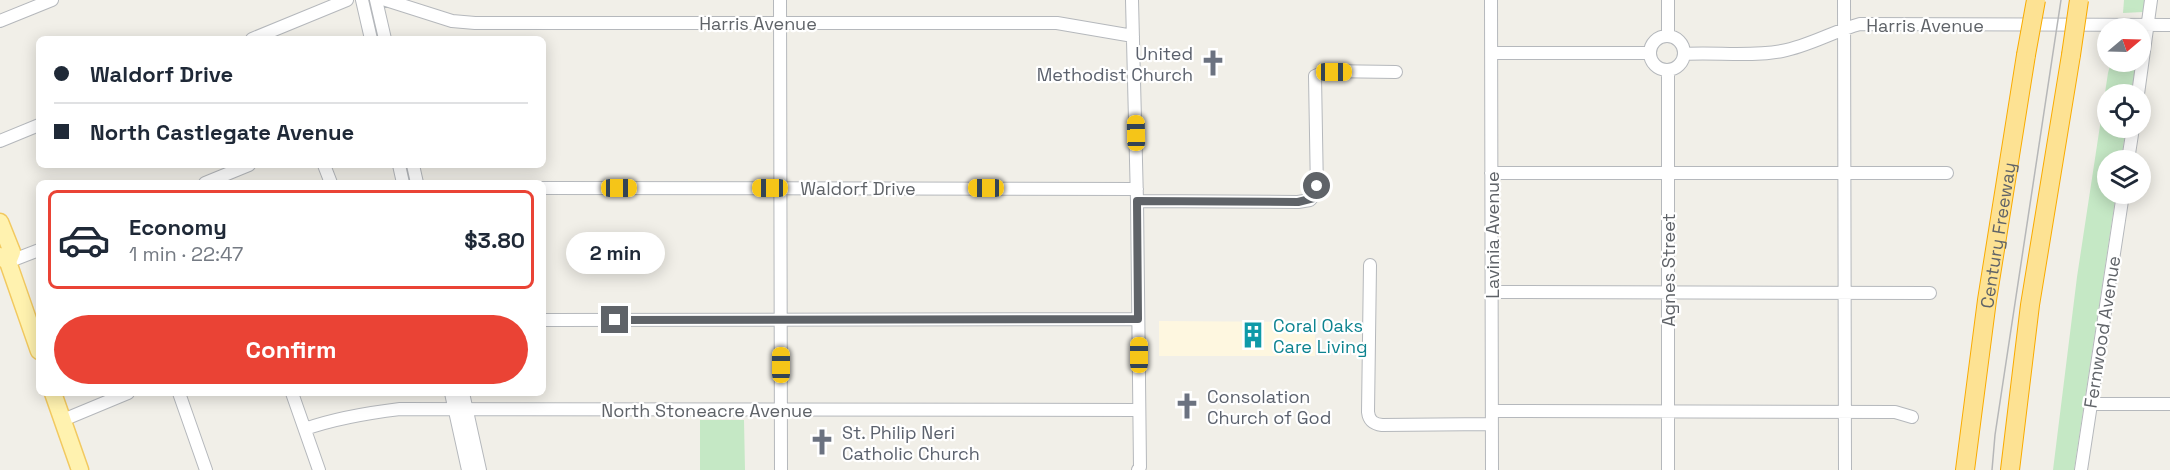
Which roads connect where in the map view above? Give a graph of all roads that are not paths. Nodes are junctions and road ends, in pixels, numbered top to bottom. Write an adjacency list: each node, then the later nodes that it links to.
1 (52, 0): 14 (street)
2 (347, 0): 21 (street)
3 (362, 0): 22 (street)
4 (376, 0): 23 (street)
5 (386, 0): 16 (street, Harris Avenue)
6 (780, 0): 16 (street)
7 (1132, 0): 24 (street)
8 (1491, 0): 26 (street, Lavinia Avenue)
9 (1668, 0): 25 (street)
10 (1844, 0): 20 (street)
11 (2036, 0): 83 (highway, Century Freeway, bridge)
12 (2079, 0): 84 (highway, bridge)
13 (2151, 0): 15 (street)
14 (1, 18)
15 (2149, 18)
16 (780, 23): 24 (street, Harris Avenue); 40 (street)
17 (2097, 25): 20 (street, Harris Avenue)
18 (2151, 25): 19 (street, Harris Avenue)
19 (2170, 25)
20 (1844, 31): 28 (street, Harris Avenue); 36 (street)
21 (259, 36)
22 (370, 36)
23 (384, 36)
24 (1133, 36): 41 (street)
25 (1668, 36): 27 (street); 28 (street)
26 (1491, 53): 27 (street); 34 (street, Lavinia Avenue)
27 (1650, 53): 29 (street)
28 (1684, 54): 29 (street)
29 (1668, 70): 35 (street, Agnes Street)
30 (1396, 72): 41 (street, Waldorf Drive)
31 (36, 126): 32 (street)
32 (0, 141)
33 (242, 168): 38 (street)
34 (1491, 173): 35 (street); 47 (street, Lavinia Avenue)
35 (1668, 173): 36 (street); 48 (street, Agnes Street)
36 (1844, 173): 37 (street); 49 (street)
37 (1947, 173)
38 (216, 180)
39 (546, 188): 40 (street, Waldorf Drive)
40 (781, 188): 41 (street, Waldorf Drive); 53 (street)
41 (1137, 195): 51 (street)
42 (2121, 204): 61 (street, Fernwood Avenue)
43 (0, 222): 45 (main road)
44 (36, 251): 45 (street)
45 (4, 259): 54 (main road)
46 (1370, 265): 71 (street)
47 (1492, 292): 48 (street); 66 (street, Lavinia Avenue)
48 (1668, 292): 49 (street); 67 (street, Agnes Street)
49 (1845, 292): 50 (street); 68 (street)
50 (1930, 293)
51 (1138, 319): 53 (street); 65 (street)
52 (546, 320): 53 (street)
53 (781, 320): 64 (street)
54 (36, 343)
55 (54, 396): 70 (main road)
56 (121, 396): 70 (street)
57 (180, 396): 75 (street)
58 (293, 396): 72 (street)
59 (453, 396): 63 (street)
60 (463, 396): 63 (street)
61 (2091, 404): 62 (street); 85 (street, Fernwood Avenue)
62 (2170, 404)
63 (461, 410): 64 (street, North Stoneacre Avenue); 72 (street, North Stoneacre Avenue); 77 (street); 78 (street)
64 (781, 410): 65 (street, North Stoneacre Avenue); 79 (street)
65 (1139, 411): 73 (street)
66 (1492, 411): 67 (street); 71 (street, Lavinia Avenue)
67 (1668, 411): 68 (street); 81 (street, Agnes Street)
68 (1845, 412): 69 (street); 82 (street)
69 (1912, 417)
70 (63, 420): 74 (main road)
71 (1492, 424): 80 (street, Lavinia Avenue)
72 (305, 429): 76 (street)
73 (1140, 469)
74 (80, 470)
75 (206, 470)
76 (319, 470)
77 (468, 470)
78 (480, 470)
79 (781, 470)
80 (1492, 470)
81 (1668, 470)
82 (1845, 470)
83 (1965, 470)
84 (2010, 470)
85 (2081, 470)

